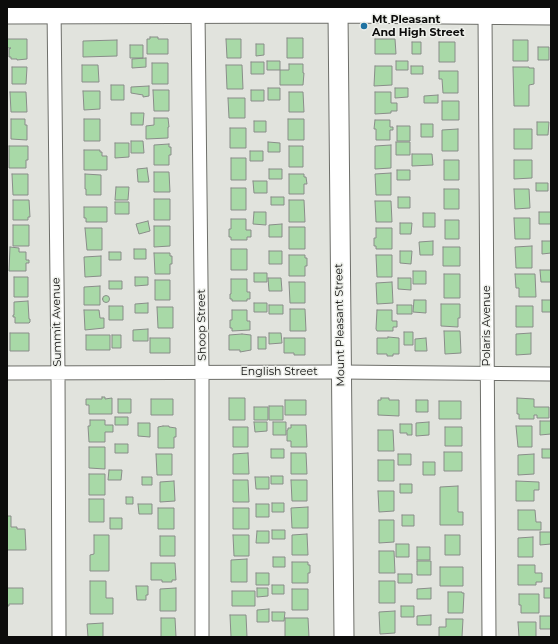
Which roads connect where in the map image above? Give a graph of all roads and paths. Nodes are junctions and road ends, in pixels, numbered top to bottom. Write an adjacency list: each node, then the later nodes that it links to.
1 (54, 10): 2 (street); 4 (street); 10 (street, Summit Avenue)
2 (198, 13): 3 (street); 7 (street, Shoop Street)
3 (338, 13): 5 (street); 8 (street, Mount Pleasant Street)
4 (7, 14)
5 (485, 14): 6 (street); 11 (street, Polaris Avenue)
6 (551, 15)
7 (202, 372): 8 (street, English Street); 10 (street, English Street); 14 (street, Shoop Street)
8 (341, 372): 11 (street, English Street); 15 (street, Mount Pleasant Street)
9 (7, 373): 10 (street, English Street)
10 (58, 373): 13 (street, Summit Avenue)
11 (488, 374): 12 (street, English Street); 16 (street, Polaris Avenue)
12 (551, 374)
13 (59, 637)
14 (202, 637)
15 (344, 637)
16 (490, 637)

